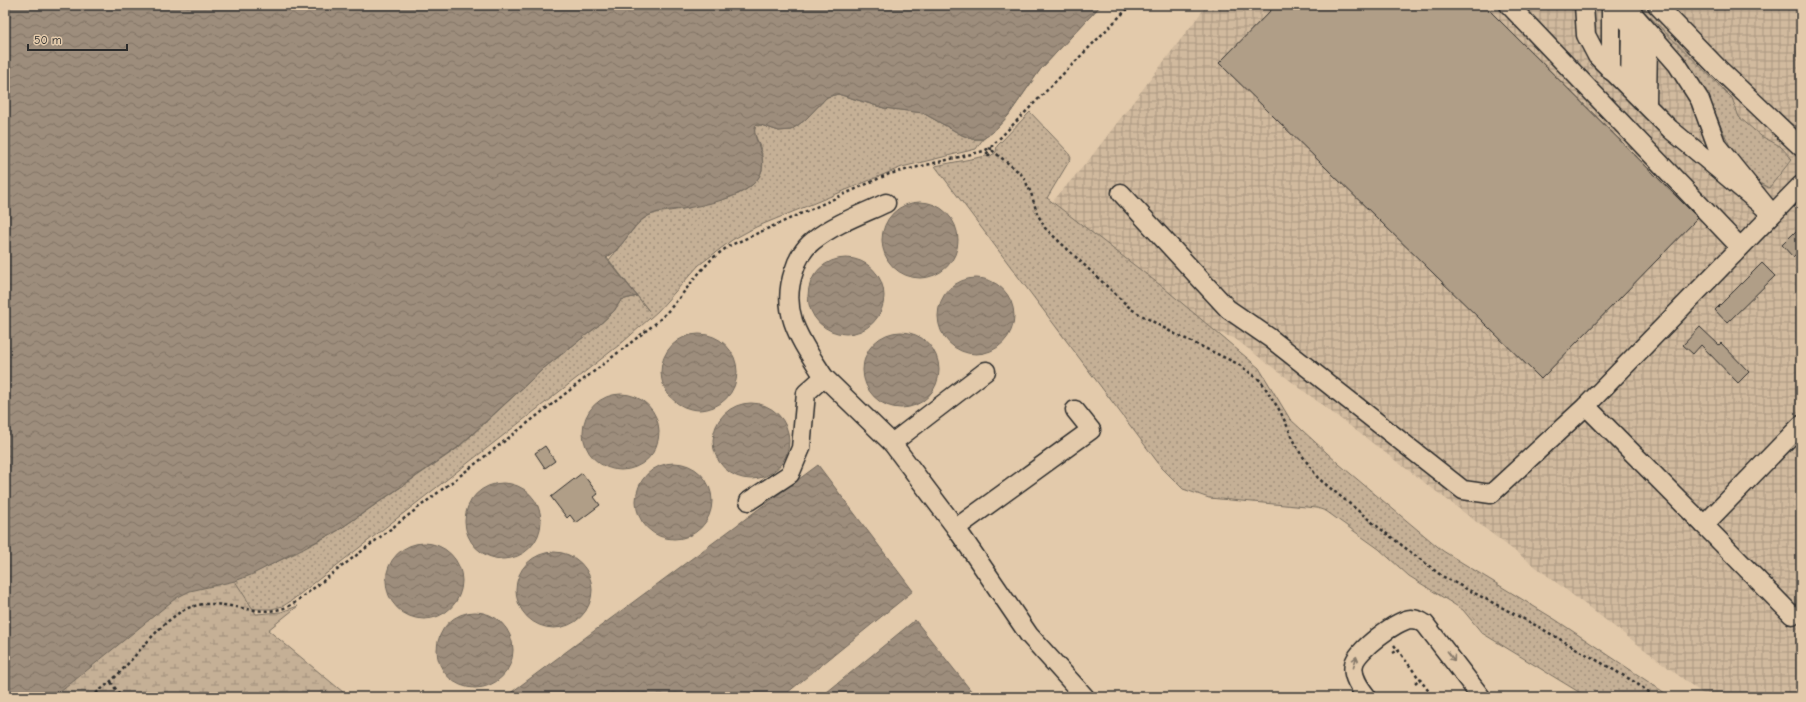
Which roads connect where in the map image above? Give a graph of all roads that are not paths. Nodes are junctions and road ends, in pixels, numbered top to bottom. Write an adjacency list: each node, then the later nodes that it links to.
1 (1509, 5): 17 (street)
2 (1584, 5): 8 (street)
3 (1597, 5): 8 (street)
4 (1611, 5): 7 (street); 9 (street)
5 (1625, 5): 16 (street)
6 (1657, 5): 12 (street)
7 (1631, 26): 10 (street); 11 (street)
8 (1597, 56): 9 (street)
9 (1611, 71): 10 (street)
10 (1630, 88): 11 (street)
11 (1647, 104): 16 (street)
12 (1801, 147)
13 (1801, 185): 16 (street)
14 (1121, 193): 20 (street)
15 (886, 203): 19 (street)
16 (1772, 214): 17 (street)
17 (1740, 247): 20 (street)
18 (986, 372): 23 (street)
19 (824, 377): 23 (street); 24 (street)
20 (1586, 406): 25 (street)
21 (1075, 410): 26 (street)
22 (1801, 425): 25 (street)
23 (892, 443): 26 (street)
24 (749, 501)
25 (1704, 525): 27 (street)
26 (956, 528): 28 (street)
27 (1792, 615)
28 (1076, 694)
29 (1367, 697): 30 (street, one-way to 30)
30 (1481, 697)

